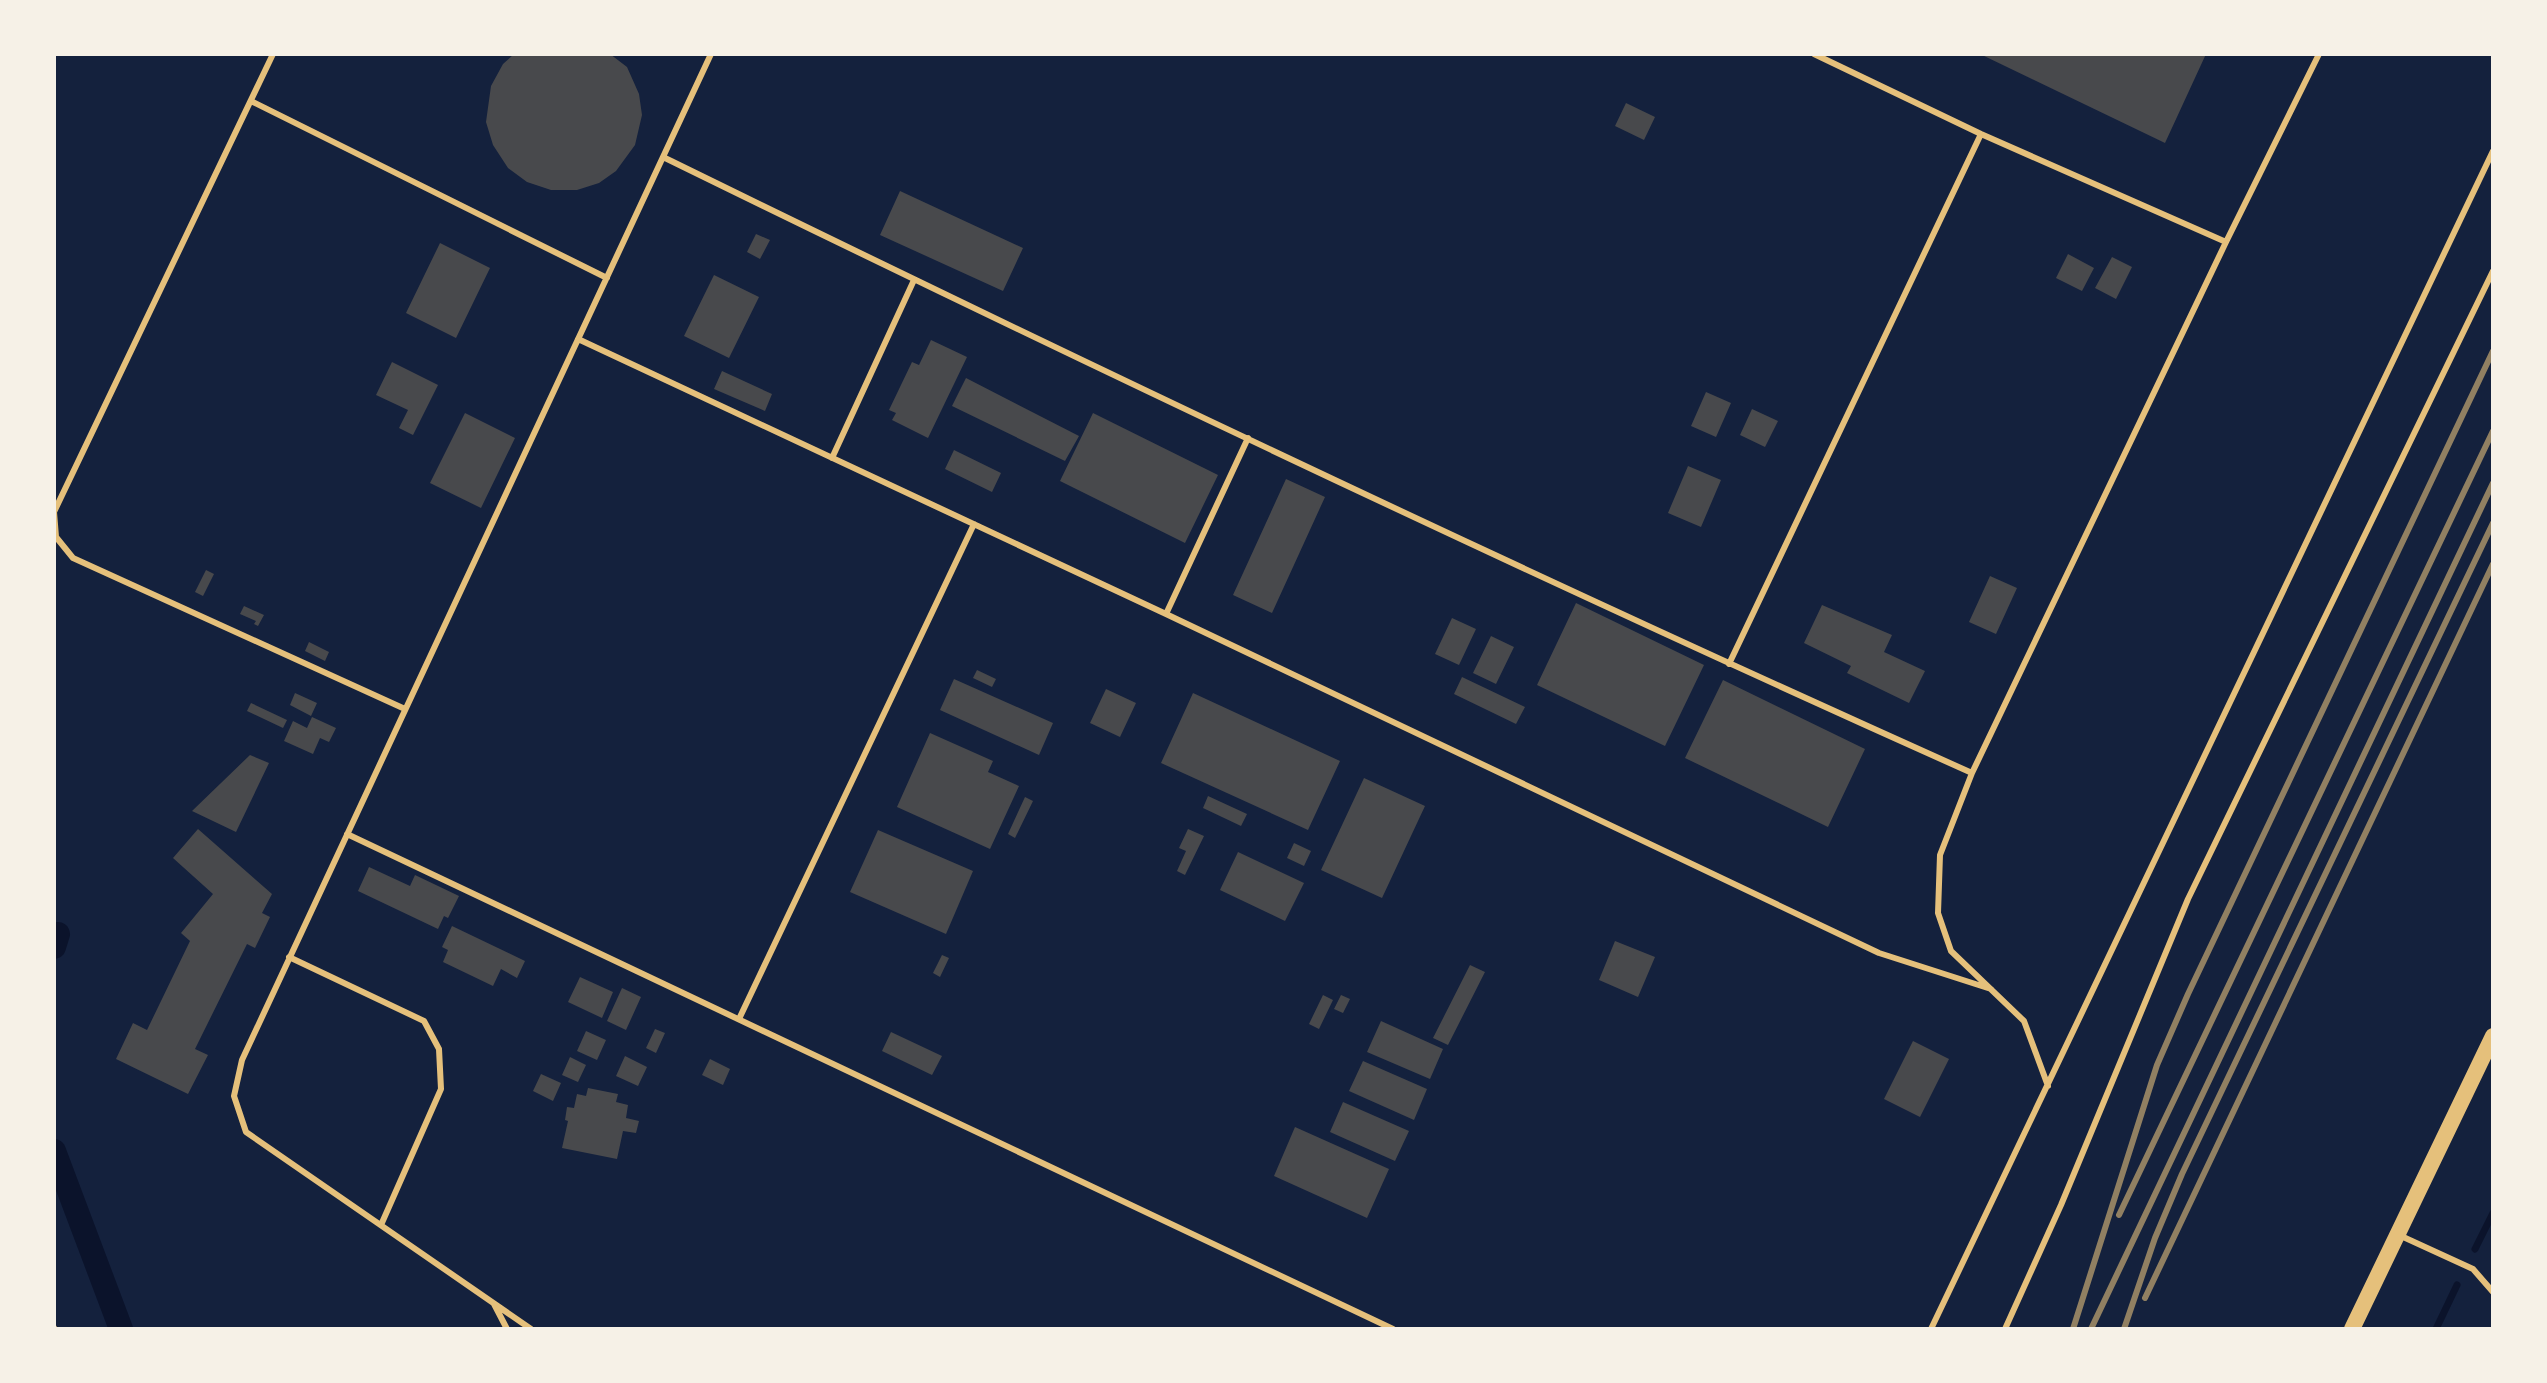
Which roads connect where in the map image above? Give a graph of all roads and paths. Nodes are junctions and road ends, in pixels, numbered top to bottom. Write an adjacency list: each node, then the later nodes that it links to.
1 (273, 54): 5 (lane)
2 (711, 54): 8 (lane)
3 (1814, 54): 6 (lane)
4 (2319, 54): 9 (lane)
5 (251, 101): 11 (lane); 16 (lane)
6 (1981, 134): 9 (lane); 19 (lane)
7 (2493, 151): 27 (lane)
8 (663, 157): 11 (lane); 12 (lane)
9 (2226, 242): 21 (lane)
10 (2493, 271): 36 (lane)
11 (607, 278): 13 (lane)
12 (914, 280): 14 (lane); 15 (lane)
13 (578, 339): 15 (lane); 20 (lane)
14 (1248, 438): 18 (lane); 19 (lane)
15 (832, 458): 17 (lane)
16 (54, 512): 20 (lane)
17 (974, 524): 18 (lane); 25 (lane)
18 (1166, 614): 24 (lane)
19 (1729, 664): 21 (lane)
20 (405, 709): 22 (lane)
21 (1972, 773): 24 (lane)
22 (347, 834): 23 (lane); 25 (lane)
23 (289, 957): 28 (lane); 28 (lane)
24 (1991, 989): 27 (lane)
25 (739, 1019): 34 (lane)
26 (2493, 1036): 29 (main road)
27 (2048, 1086): 35 (lane)
28 (381, 1225): 31 (lane)
29 (2397, 1234): 30 (lane); 37 (main road)
30 (2493, 1292)
31 (492, 1301): 32 (lane); 33 (lane)
32 (507, 1329)
33 (531, 1329)
34 (1393, 1329)
35 (1931, 1329)
36 (2005, 1329)
37 (2352, 1329)

